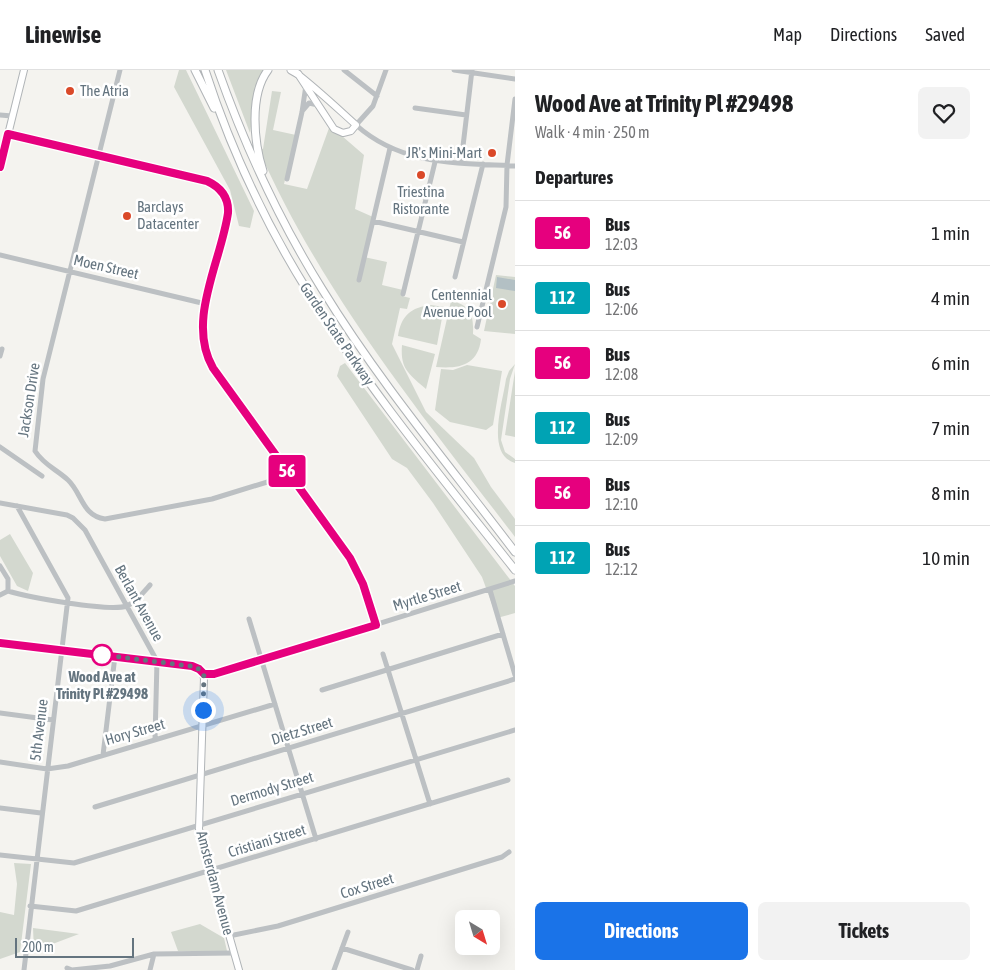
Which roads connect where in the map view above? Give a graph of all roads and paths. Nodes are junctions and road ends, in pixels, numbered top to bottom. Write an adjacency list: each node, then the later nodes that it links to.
1 (24, 70): 21 (main road)
2 (120, 70): 25 (street, Jackson Drive)
3 (195, 70): 32 (highway)
4 (205, 70): 32 (highway, Garden State Parkway)
5 (218, 70): 34 (highway, Garden State Parkway)
6 (268, 70): 34 (highway)
7 (344, 70): 14 (street)
8 (386, 70): 14 (street)
9 (454, 70): 11 (street)
10 (294, 71): 13 (main road); 22 (main road)
11 (472, 71): 12 (street); 20 (street)
12 (515, 79)
13 (306, 85): 16 (main road); 18 (street)
14 (377, 96): 22 (street)
15 (515, 99): 30 (street)
16 (319, 106): 18 (street); 22 (main road)
17 (415, 108): 20 (street)
18 (302, 112): 33 (street)
19 (0, 115): 21 (street)
20 (466, 115): 27 (street)
21 (12, 116): 23 (main road)
22 (356, 125): 24 (street)
23 (8, 134): 25 (street); 29 (main road)
24 (390, 148): 26 (street); 35 (street)
25 (100, 156): 39 (street, Jackson Drive); 43 (street)
26 (435, 162): 27 (street); 36 (street)
27 (461, 163): 28 (street)
28 (483, 164): 30 (street); 37 (street)
29 (0, 165)
30 (507, 165): 31 (street); 44 (street)
31 (515, 166)
32 (243, 168): 54 (highway, Garden State Parkway)
33 (286, 180)
34 (279, 213): 52 (highway, Garden State Parkway)
35 (373, 221): 36 (street); 41 (street)
36 (419, 232): 37 (street); 42 (street)
37 (463, 242): 40 (street)
38 (0, 255): 39 (street, Moen Street)
39 (70, 272): 43 (street, Moen Street); 49 (street, Jackson Drive)
40 (455, 277)
41 (359, 280)
42 (403, 294)
43 (206, 304): 49 (street)
44 (477, 327)
45 (2, 349): 46 (street)
46 (0, 356)
47 (0, 447): 48 (street)
48 (42, 476)
49 (290, 476): 63 (street)
50 (0, 503): 51 (street)
51 (17, 506): 60 (street, 5th Avenue); 61 (street, Berlant Avenue)
52 (515, 552)
53 (0, 566): 57 (street)
54 (515, 570)
55 (515, 581): 58 (street, Myrtle Street)
56 (150, 585): 61 (street)
57 (8, 590): 59 (street); 60 (street)
58 (490, 590): 63 (street, Myrtle Street); 64 (street)
59 (0, 594)
60 (68, 602): 61 (street); 66 (street, 5th Avenue)
61 (127, 606): 70 (street, Berlant Avenue)
62 (249, 619): 69 (street)
63 (376, 625): 69 (street, Myrtle Street)
64 (503, 634): 71 (street); 73 (street)
65 (0, 643): 66 (main road)
66 (61, 650): 68 (main road); 78 (street, 5th Avenue)
67 (383, 654): 71 (street)
68 (116, 656): 70 (main road); 83 (street)
69 (261, 660): 72 (street, Myrtle Street); 75 (street)
70 (157, 661): 72 (main road); 81 (street, Berlant Avenue)
71 (388, 670): 74 (street); 77 (street)
72 (204, 674): 79 (main road, Amsterdam Avenue)
73 (515, 677): 77 (street, Dietz Street)
74 (322, 690)
75 (275, 704): 79 (street, Hory Street); 82 (street)
76 (0, 713): 78 (street)
77 (401, 714): 82 (street, Dietz Street); 84 (street)
78 (53, 720): 86 (street, 5th Avenue)
79 (202, 726): 81 (street, Hory Street); 87 (main road, Amsterdam Avenue)
80 (515, 730): 84 (street, Dermody Street)
81 (155, 739): 83 (street, Hory Street)
82 (288, 748): 87 (street, Dietz Street); 89 (street)
83 (103, 754): 86 (street, Hory Street)
84 (416, 760): 89 (street, Dermody Street); 90 (street)
85 (0, 762): 86 (street, Hory Street)
86 (47, 769): 93 (street, 5th Avenue)
87 (200, 775): 91 (street, Dietz Street); 94 (main road, Amsterdam Avenue)
88 (508, 780): 90 (street, Cristiani Street)
89 (302, 794): 94 (street, Dermody Street); 95 (street)
90 (430, 804): 95 (street, Cristiani Street)
91 (95, 807)
92 (0, 808): 93 (street)
93 (41, 813): 98 (street, 5th Avenue)
94 (199, 824): 98 (street, Dermody Street); 99 (main road, Amsterdam Avenue)
95 (316, 839): 99 (street, Cristiani Street)
96 (509, 852): 102 (street, Cox Street)
97 (0, 855): 98 (street, Dermody Street)
98 (36, 859): 100 (street, 5th Avenue)
99 (210, 871): 100 (street, Cristiani Street); 102 (main road, Amsterdam Avenue)
100 (30, 906): 107 (street, 5th Avenue)
101 (348, 932): 103 (street)
102 (229, 936): 104 (main road, Amsterdam Avenue)
103 (342, 948): 111 (street); 112 (street)
104 (234, 953): 105 (street); 110 (main road, Amsterdam Avenue)
105 (154, 954): 108 (street); 109 (street)
106 (421, 956): 113 (street)
107 (24, 968)
108 (67, 968)
109 (150, 970)
110 (239, 970)
111 (334, 970)
112 (412, 970)
113 (417, 970)

